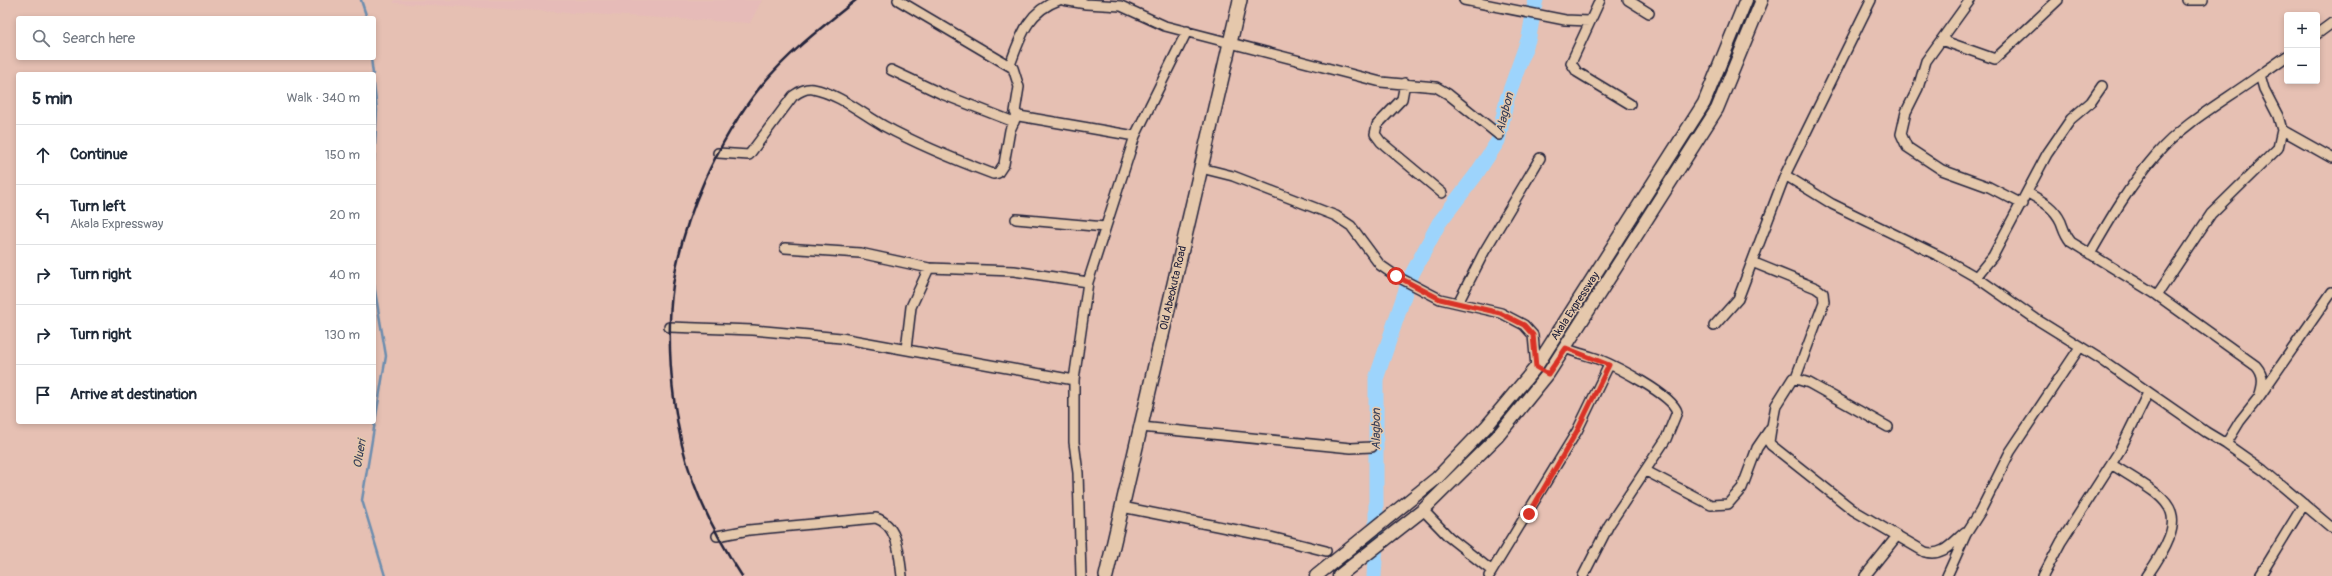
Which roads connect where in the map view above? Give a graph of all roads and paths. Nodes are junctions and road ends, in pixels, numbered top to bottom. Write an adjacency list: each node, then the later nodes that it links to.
1 (898, 0): 23 (street)
2 (1060, 0): 23 (street)
3 (1063, 0): 18 (street)
4 (1240, 0): 21 (highway, Old Abeokuta Road)
5 (1466, 0): 16 (street)
6 (1600, 0): 16 (street)
7 (1628, 0): 15 (street)
8 (1746, 0): 58 (main road, Akala Expressway)
9 (1762, 0): 55 (main road, Akala Expressway)
10 (1872, 0): 37 (street)
11 (1970, 0): 20 (street)
12 (2058, 0): 20 (street)
13 (2187, 0): 14 (street)
14 (2203, 0)
15 (1648, 13)
16 (1589, 21): 28 (street)
17 (2332, 23): 19 (street)
18 (1187, 31): 21 (street); 32 (street)
19 (2320, 32)
20 (1941, 40): 40 (street)
21 (1230, 41): 26 (street); 36 (highway, Old Abeokuta Road)
22 (2284, 58): 25 (street)
23 (1010, 65): 29 (street)
24 (891, 70): 29 (street)
25 (2260, 75): 30 (street); 44 (street)
26 (1405, 83): 31 (street); 38 (street)
27 (2102, 86): 39 (street)
28 (1630, 104)
29 (1015, 119): 32 (street); 33 (street)
30 (2282, 130): 35 (street); 50 (street)
31 (1499, 135)
32 (1135, 136): 42 (street)
33 (718, 153)
34 (1540, 158): 51 (street)
35 (2332, 158)
36 (1201, 168): 51 (street); 65 (highway, Old Abeokuta Road)
37 (1785, 175): 45 (street); 47 (street)
38 (1442, 193)
39 (2028, 193): 40 (street); 44 (street)
40 (2022, 204): 47 (street)
41 (1016, 219): 42 (street)
42 (1105, 227): 48 (street)
43 (785, 248): 46 (street)
44 (2090, 254): 50 (street)
45 (1752, 262): 52 (street); 60 (street)
46 (929, 268): 48 (street); 56 (street)
47 (1976, 277): 54 (street)
48 (1088, 282): 61 (street)
49 (2332, 292): 63 (street)
50 (2157, 295): 63 (street)
51 (1458, 303): 58 (street)
52 (1714, 326)
53 (669, 327): 56 (street)
54 (2080, 347): 62 (street); 74 (street)
55 (1566, 348): 57 (street); 59 (main road, Akala Expressway)
56 (906, 349): 61 (street)
57 (1609, 365): 70 (street); 79 (street)
58 (1536, 367): 59 (main road); 83 (main road, Akala Expressway)
59 (1548, 374): 73 (main road, Akala Expressway)
60 (1796, 377): 64 (street); 66 (street)
61 (1074, 380): 81 (street)
62 (2148, 393): 67 (street); 69 (street)
63 (2259, 397): 67 (street)
64 (1772, 426): 70 (street); 77 (street)
65 (1141, 427): 68 (street); 72 (highway, Old Abeokuta Road)
66 (1888, 427)
67 (2226, 444): 71 (street)
68 (1372, 446)
69 (2111, 464): 88 (street); 89 (street)
70 (1646, 471): 85 (street)
71 (2304, 504): 75 (street); 90 (street)
72 (1122, 507): 78 (street); 82 (highway, Old Abeokuta Road)
73 (1423, 510): 79 (street); 84 (main road, Akala Expressway)
74 (1969, 528): 77 (street); 87 (street)
75 (2332, 528)
76 (717, 536): 80 (street)
77 (1897, 536): 86 (street)
78 (1326, 551)
79 (1490, 574)
80 (902, 576)
81 (1081, 576)
82 (1106, 576)
83 (1316, 576)
84 (1339, 576)
85 (1582, 576)
86 (1865, 576)
87 (1947, 576)
88 (2043, 576)
89 (2147, 576)
90 (2260, 576)

